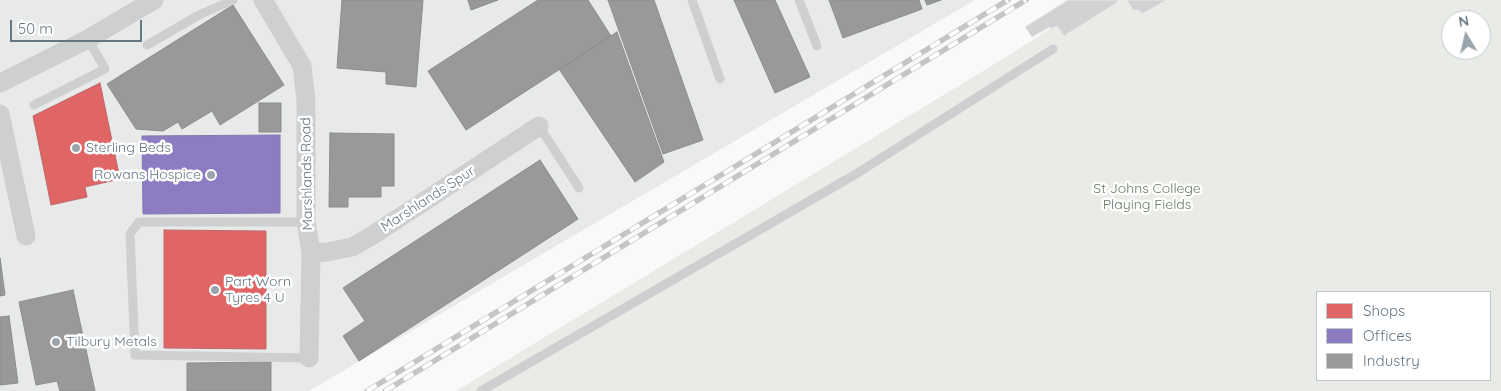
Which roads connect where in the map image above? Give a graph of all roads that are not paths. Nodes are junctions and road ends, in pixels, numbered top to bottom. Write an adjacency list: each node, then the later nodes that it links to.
1 (154, 0): 6 (street)
2 (233, 0): 7 (lane)
3 (263, 0): 16 (street, Marshlands Road)
4 (692, 0): 10 (lane)
5 (799, 0): 8 (lane)
6 (88, 39): 11 (street); 12 (lane)
7 (147, 45)
8 (817, 46)
9 (1053, 48): 20 (lane)
10 (720, 79)
11 (0, 83)
12 (34, 105)
13 (0, 114): 17 (street)
14 (539, 126): 15 (lane); 18 (street, Marshlands Spur)
15 (578, 188)
16 (306, 222): 18 (street, Marshlands Road); 19 (lane)
17 (26, 236)
18 (310, 253): 19 (street, Marshlands Road)
19 (309, 358)
20 (481, 391)

